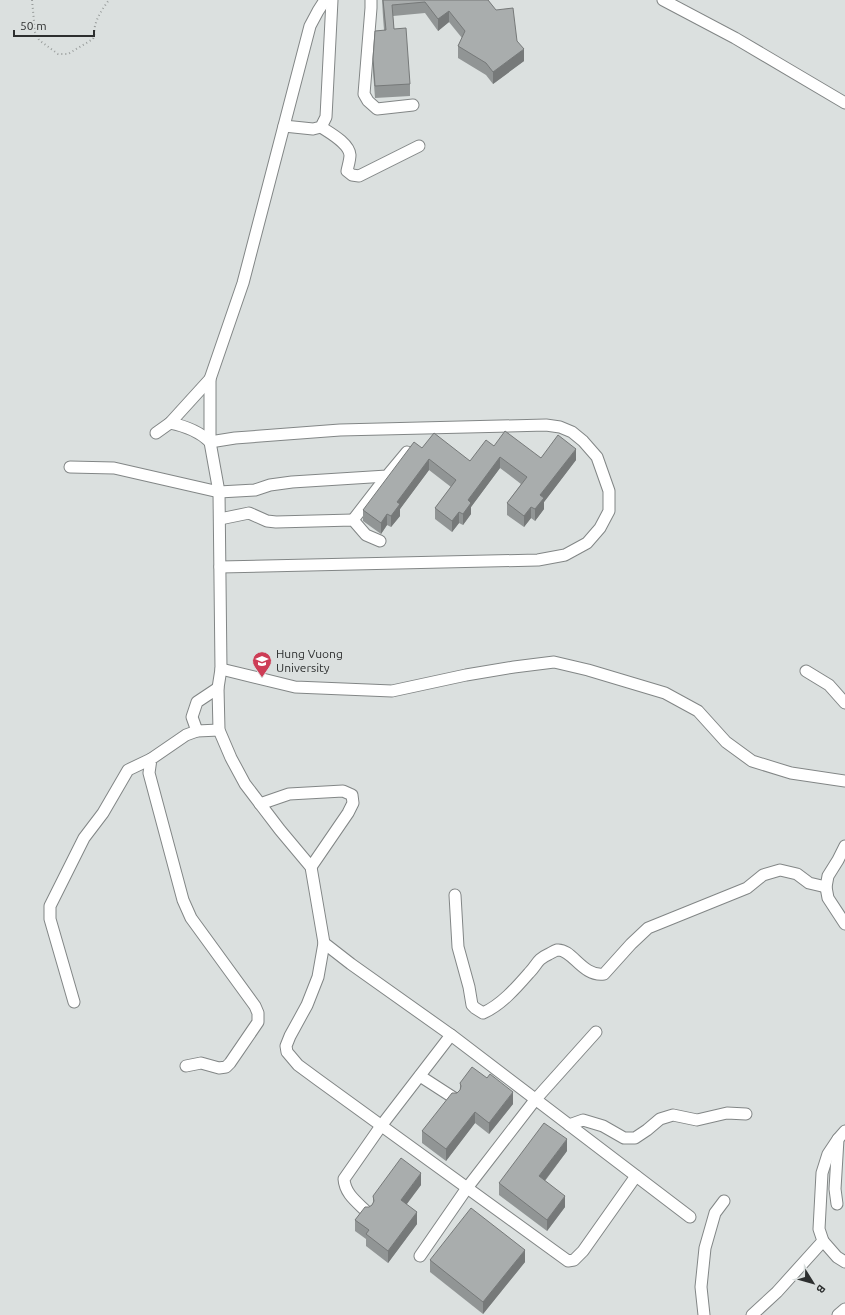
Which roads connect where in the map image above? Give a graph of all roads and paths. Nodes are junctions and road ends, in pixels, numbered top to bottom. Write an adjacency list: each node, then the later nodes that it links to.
1 (32, 0): 2 (path)
2 (108, 0)
3 (325, 0): 9 (street)
4 (332, 0): 10 (street)
5 (371, 0): 8 (street)
6 (664, 0): 7 (street)
7 (845, 103)
8 (414, 105)
9 (284, 126): 10 (street); 12 (street)
10 (321, 127): 11 (street)
11 (419, 146)
12 (210, 379): 13 (street); 15 (street)
13 (170, 423): 14 (street); 15 (street)
14 (156, 433)
15 (210, 442): 19 (street); 23 (street)
16 (407, 452): 18 (street)
17 (70, 467): 19 (street)
18 (386, 476): 19 (street); 21 (street)
19 (219, 492): 20 (street)
20 (220, 519): 21 (street); 23 (street)
21 (353, 520): 22 (street)
22 (380, 541)
23 (220, 567): 24 (street)
24 (221, 669): 26 (street); 31 (street)
25 (806, 671): 27 (street)
26 (218, 688): 28 (street); 29 (street)
27 (845, 703)
28 (197, 730): 29 (street); 30 (street)
29 (219, 730): 32 (street)
30 (151, 759): 39 (street); 42 (street)
31 (845, 780)
32 (260, 804): 34 (street); 34 (street)
33 (845, 846): 35 (street)
34 (311, 866): 38 (street)
35 (826, 886): 36 (street); 37 (street)
36 (455, 896)
37 (845, 924)
38 (324, 943): 41 (street); 47 (street)
39 (74, 1002)
40 (596, 1032): 45 (street)
41 (450, 1035): 43 (street); 45 (street)
42 (186, 1066)
43 (420, 1076): 44 (street); 47 (street)
44 (454, 1098)
45 (535, 1100): 48 (street); 51 (street)
46 (746, 1114): 48 (street)
47 (382, 1126): 51 (street); 54 (street)
48 (569, 1126): 50 (street)
49 (841, 1135): 53 (street); 56 (street)
50 (636, 1176): 51 (street); 55 (street)
51 (467, 1188): 57 (street)
52 (724, 1201): 60 (street)
53 (837, 1204)
54 (366, 1212)
55 (690, 1217)
56 (823, 1241): 58 (street); 61 (street)
57 (420, 1256)
58 (845, 1262)
59 (845, 1309): 62 (street)
60 (704, 1315)
61 (752, 1315)
62 (838, 1315)

